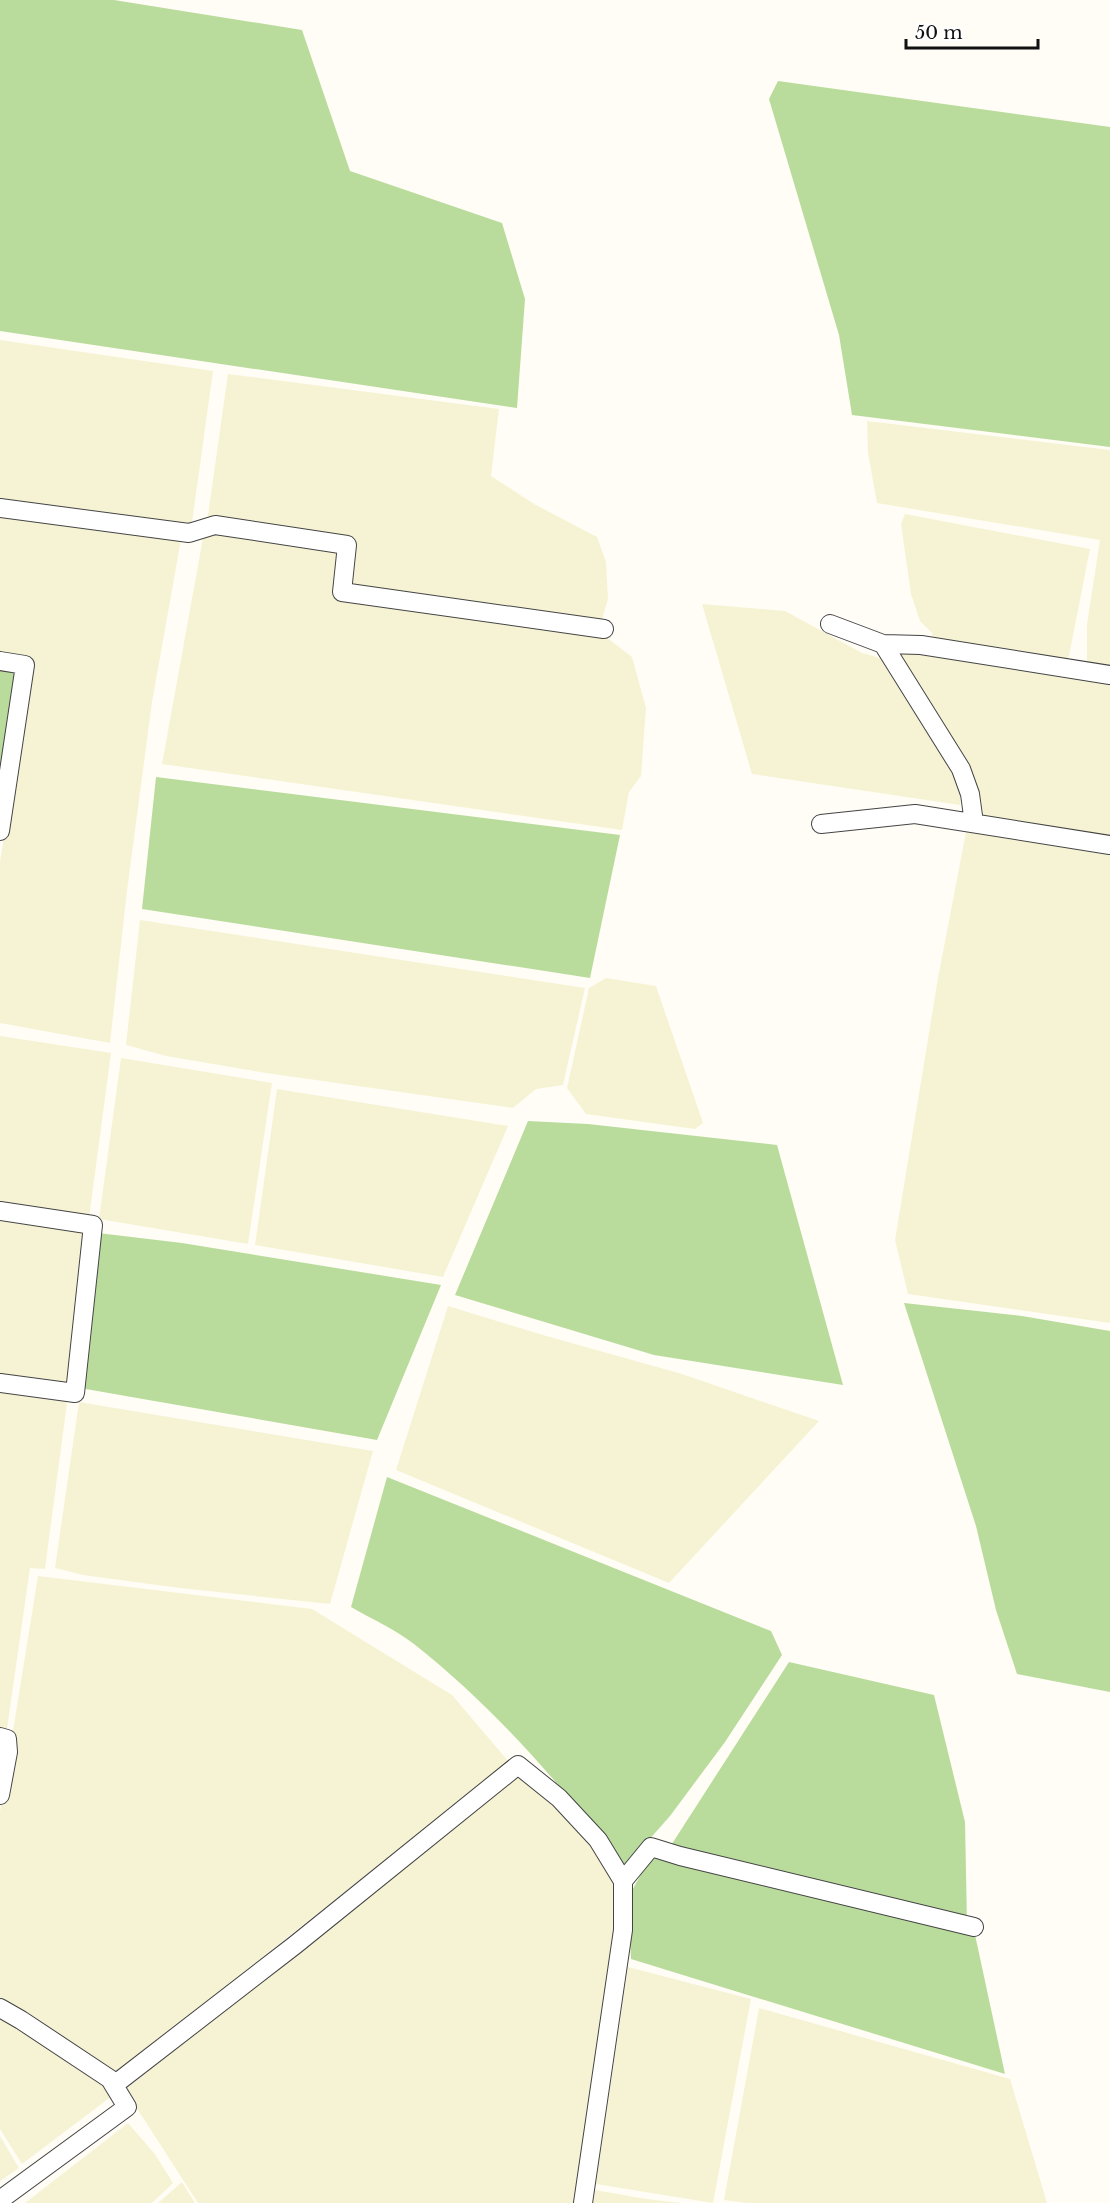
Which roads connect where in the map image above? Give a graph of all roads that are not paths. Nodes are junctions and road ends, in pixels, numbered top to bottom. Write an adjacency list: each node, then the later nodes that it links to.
1 (0, 508): 3 (street)
2 (830, 624): 4 (street)
3 (604, 629)
4 (883, 644): 6 (street); 7 (street)
5 (0, 661): 9 (street)
6 (1110, 675)
7 (974, 823): 8 (street); 10 (street)
8 (821, 824)
9 (0, 831)
10 (1110, 845)
11 (0, 1211): 12 (street)
12 (0, 1383)
13 (0, 1737): 14 (street)
14 (0, 1795)
15 (623, 1881): 16 (street); 18 (street); 20 (street)
16 (974, 1927)
17 (0, 2008): 18 (street)
18 (114, 2085): 19 (street)
19 (0, 2200)
20 (583, 2203)

